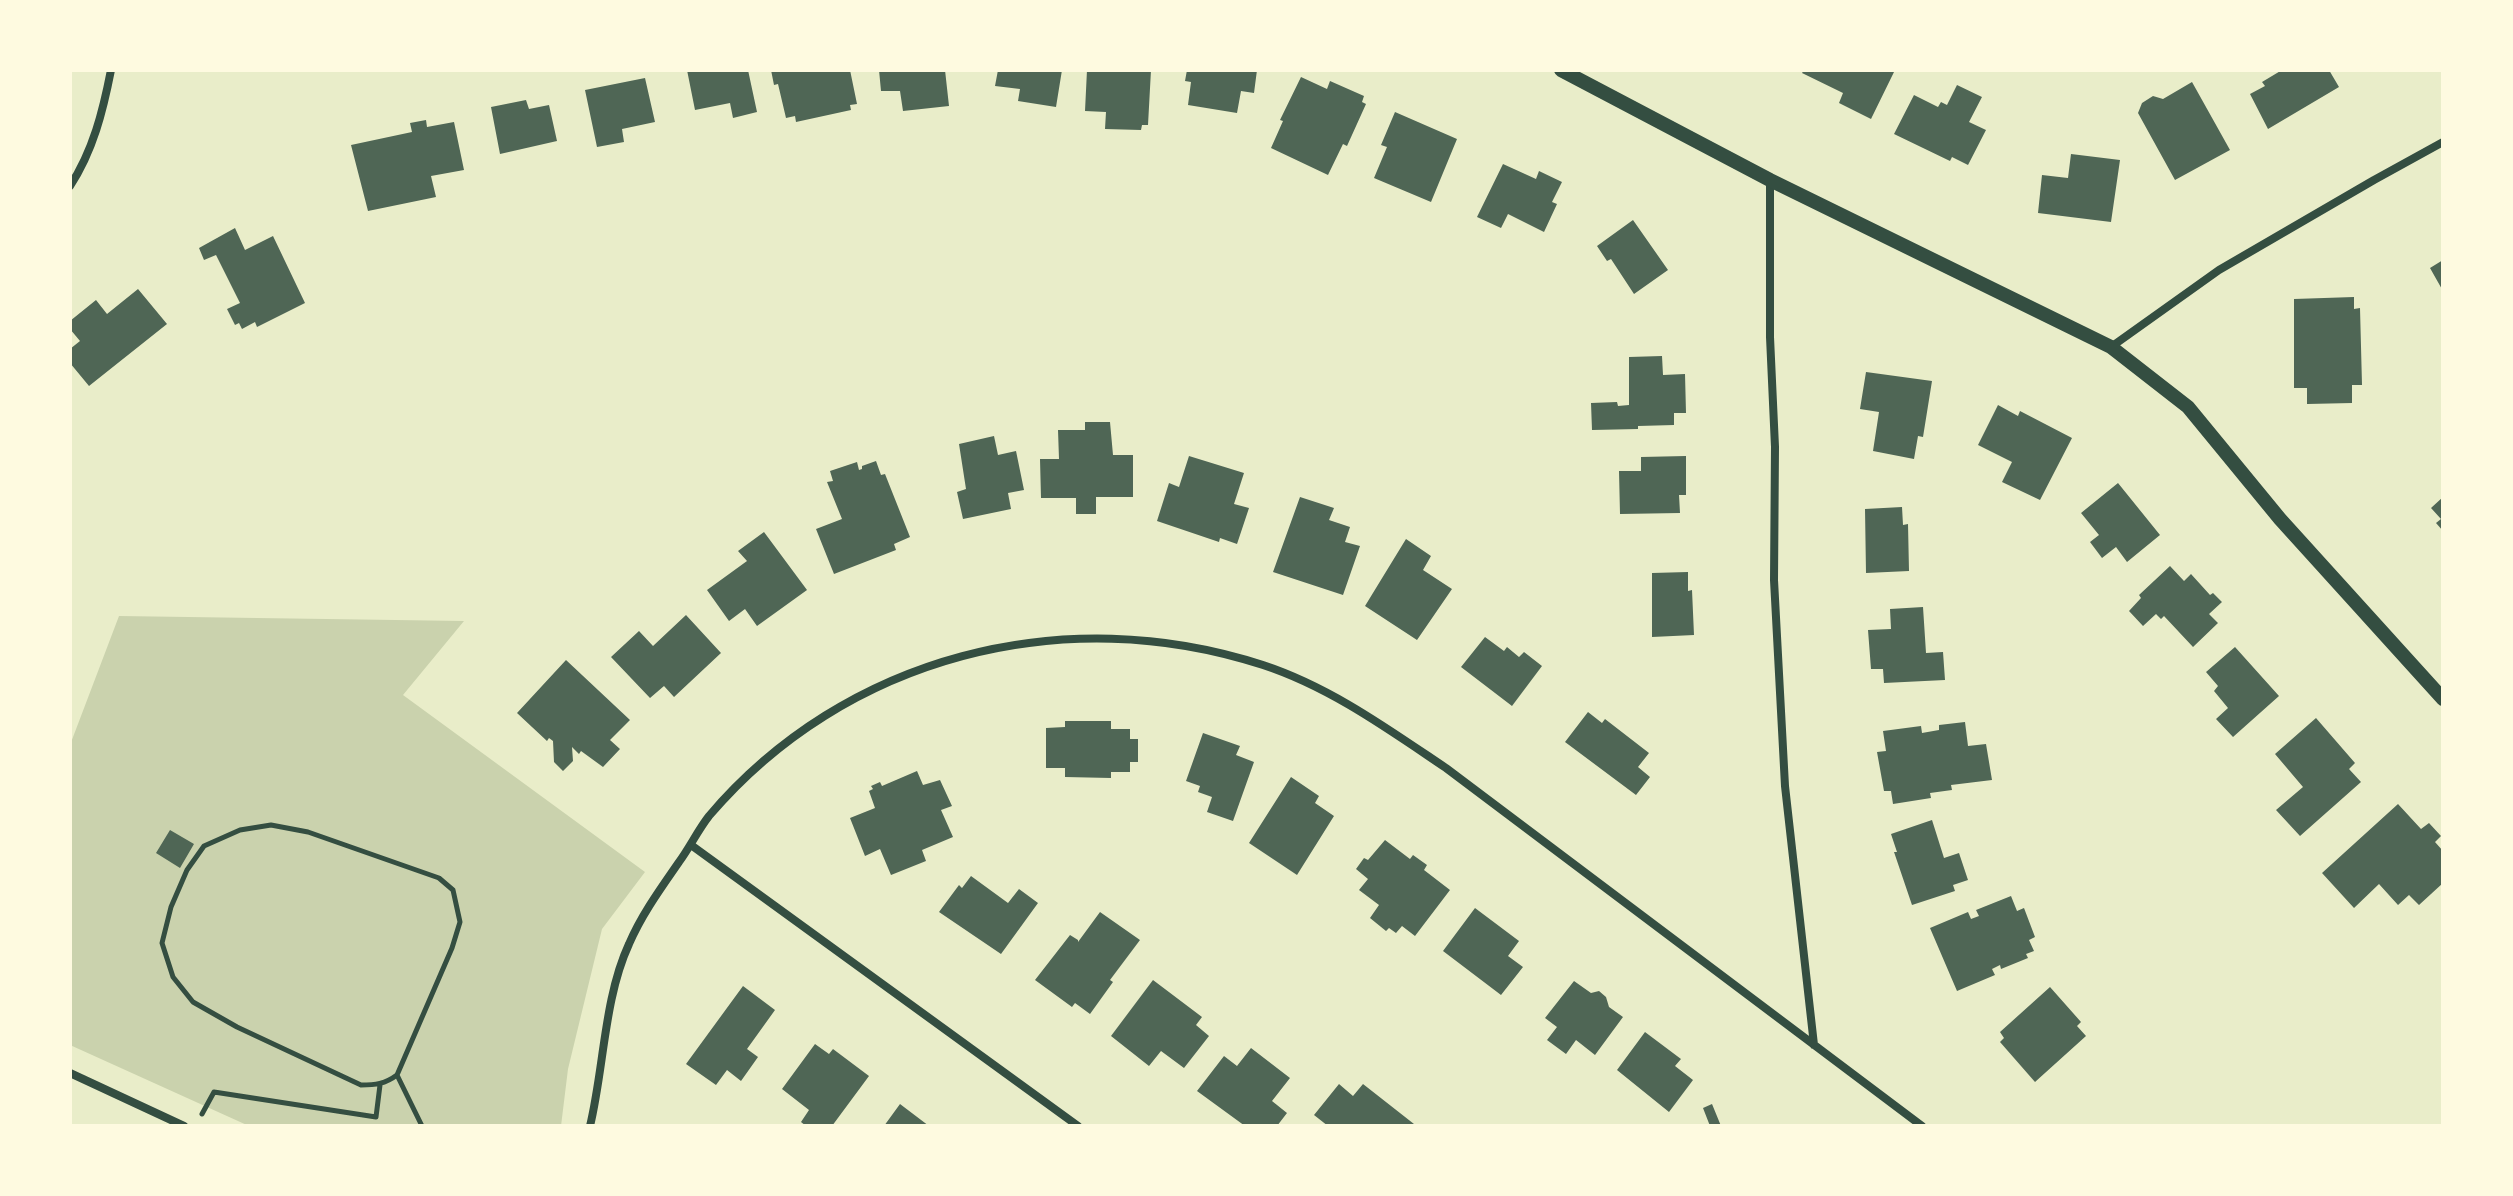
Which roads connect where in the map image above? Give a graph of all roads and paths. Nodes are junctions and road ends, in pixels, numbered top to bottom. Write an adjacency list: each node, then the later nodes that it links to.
1 (111, 70): 5 (street)
2 (1561, 70): 4 (street)
3 (2443, 142): 6 (street)
4 (1770, 180): 6 (street); 9 (street)
5 (70, 186)
6 (2111, 347): 7 (street)
7 (2443, 699)
8 (691, 845): 9 (street); 16 (street); 17 (street)
9 (1814, 1045): 18 (street)
10 (70, 1073): 13 (street)
11 (397, 1075): 12 (path); 12 (path); 15 (path)
12 (380, 1085): 14 (path)
13 (184, 1126)
14 (196, 1126)
15 (422, 1126)
16 (590, 1126)
17 (1078, 1126)
18 (1922, 1126)

